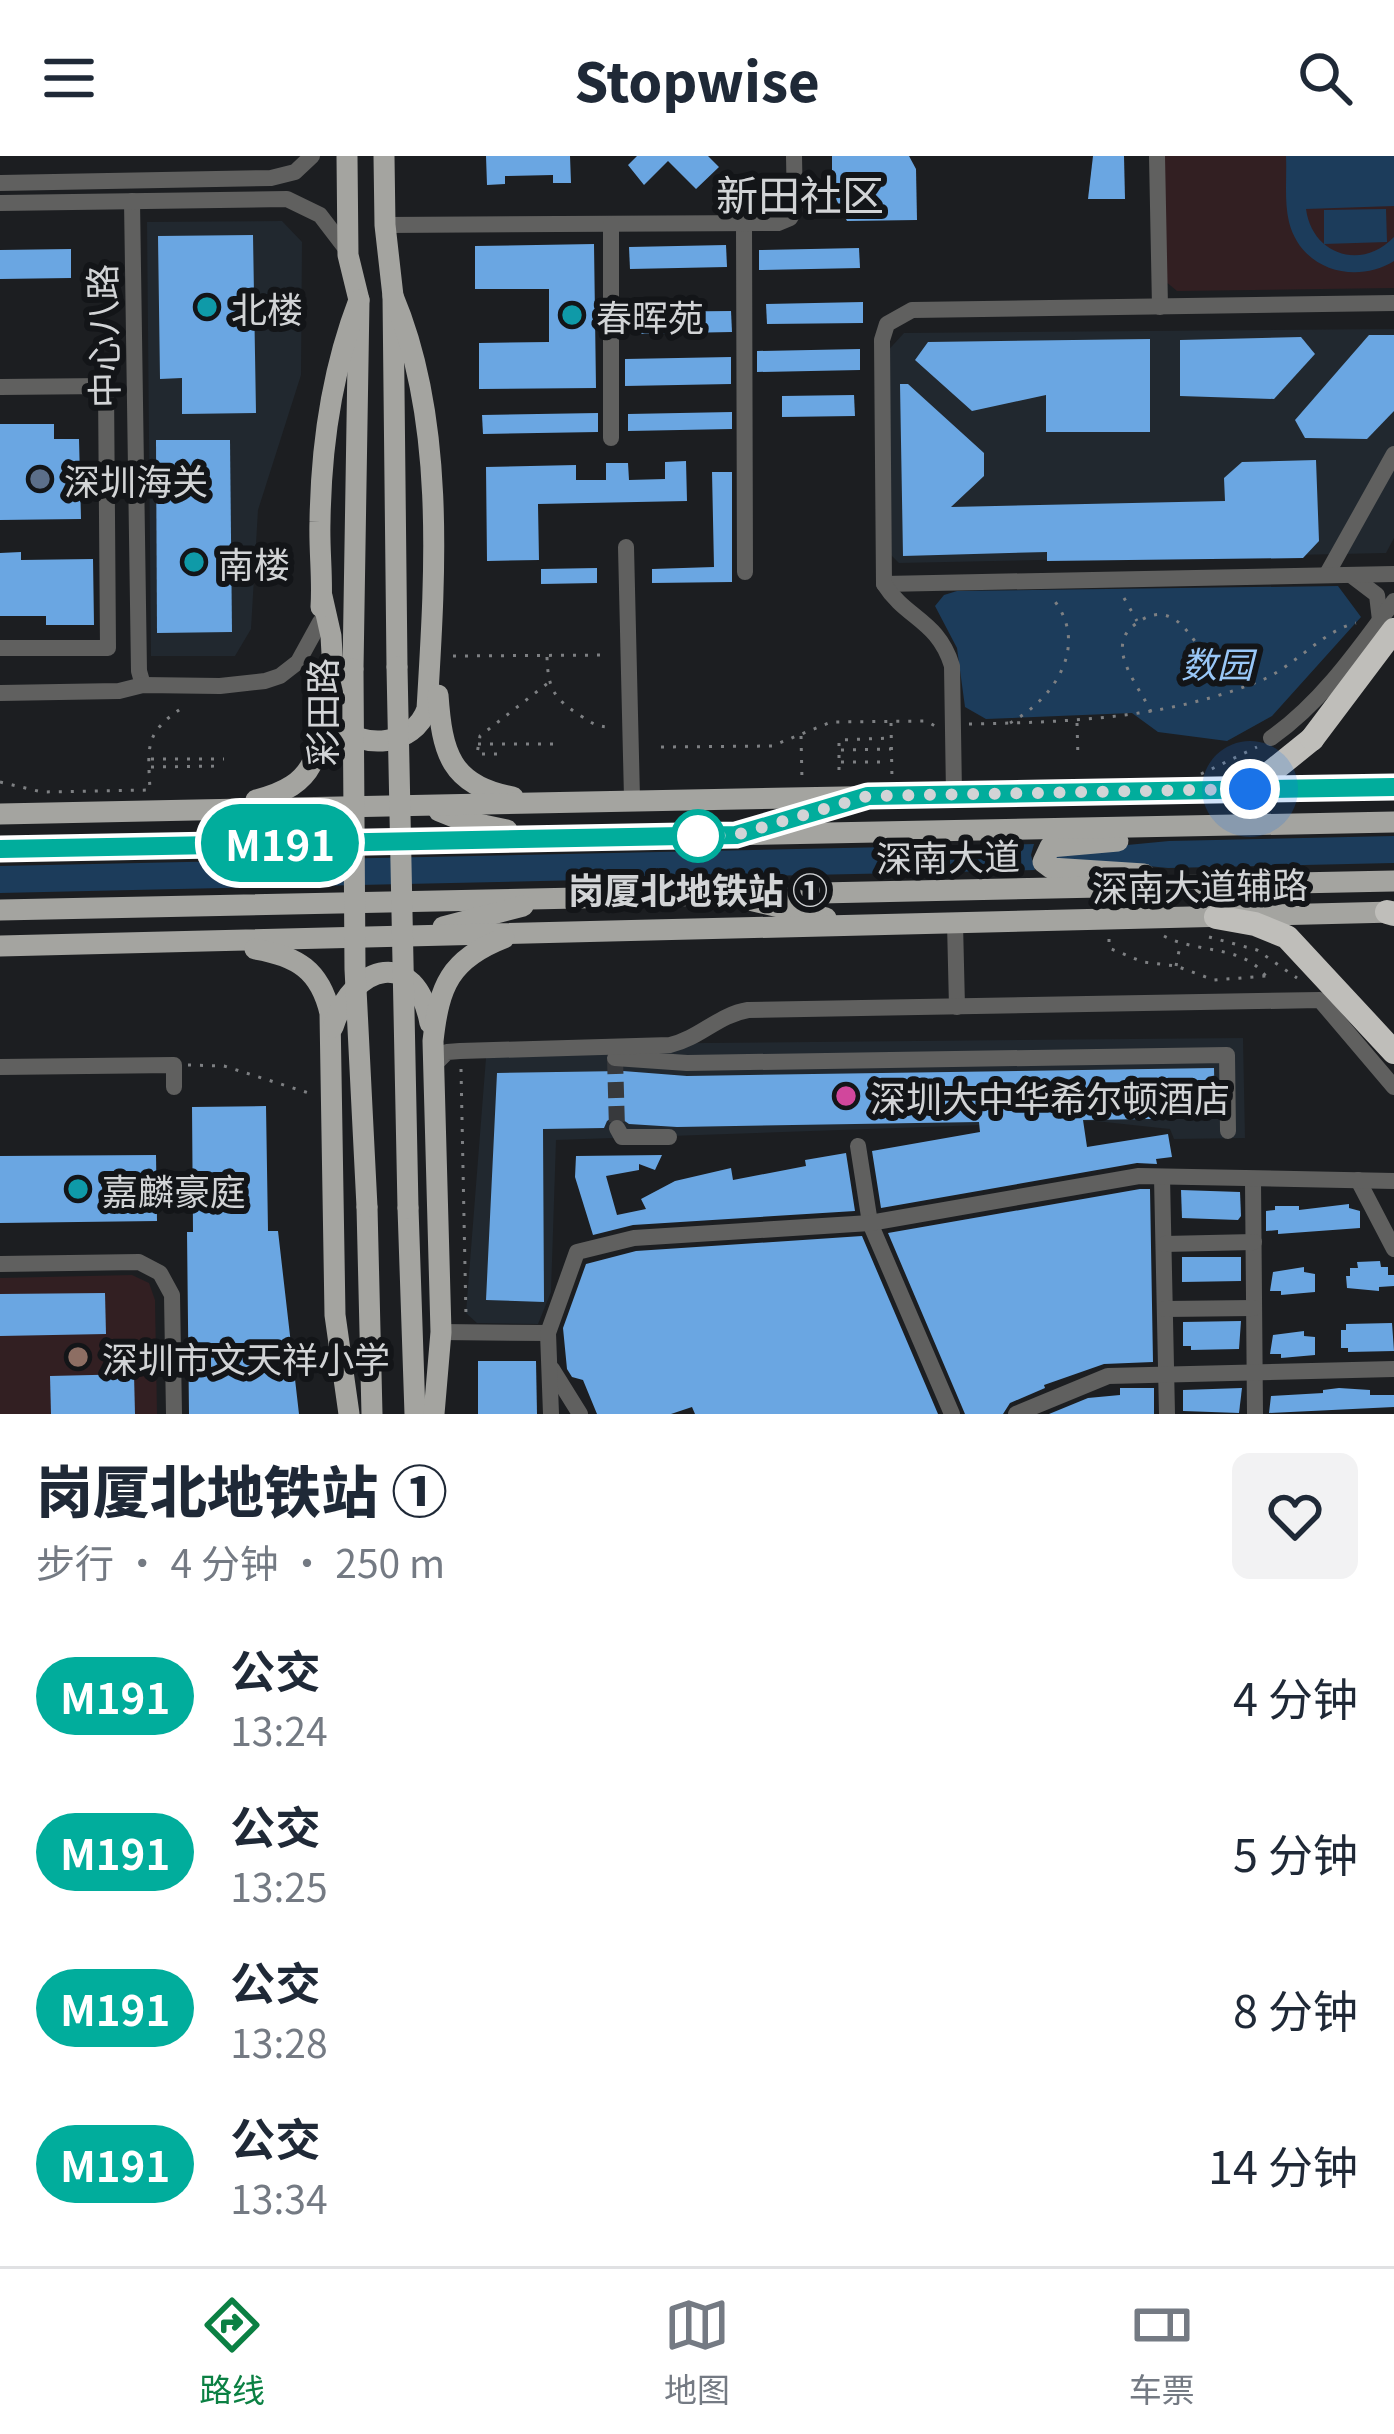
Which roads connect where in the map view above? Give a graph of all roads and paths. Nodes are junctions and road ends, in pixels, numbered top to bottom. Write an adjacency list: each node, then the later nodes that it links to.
1 (312, 156): 6 (street)
2 (346, 156): 12 (main road, 彩田路)
3 (384, 156): 11 (main road)
4 (794, 156): 10 (street)
5 (1157, 156): 16 (street)
6 (0, 183)
7 (132, 201): 8 (street); 12 (street); 38 (street, 中心八路)
8 (0, 203)
9 (611, 224): 10 (street); 11 (street); 18 (street)
10 (744, 224): 21 (street)
11 (386, 225): 13 (main road)
12 (348, 255): 14 (main road, 彩田路)
13 (393, 296): 32 (main road); 143 (main road, bridge)
14 (358, 300): 27 (main road); 142 (main road, 彩田路, bridge)
15 (1394, 303): 16 (street)
16 (1160, 307): 24 (street)
17 (0, 387): 33 (street)
18 (610, 438)
19 (1394, 454): 22 (street)
20 (626, 547): 74 (street)
21 (745, 572)
22 (1336, 574): 23 (street); 24 (street); 31 (street)
23 (1394, 574)
24 (884, 584): 72 (street)
25 (1121, 593): 30 (path)
26 (1048, 594): 46 (path)
27 (322, 596): 29 (main road); 32 (main road)
28 (1394, 601): 31 (street)
29 (320, 622): 38 (street); 77 (main road)
30 (1138, 622): 39 (path); 42 (path)
31 (1380, 624): 39 (path); 51 (street); 71 (highway, bridge)
32 (431, 626): 75 (main road)
33 (0, 648)
34 (608, 655): 36 (path)
35 (453, 656): 36 (path)
36 (547, 656): 37 (path)
37 (548, 683): 48 (path); 52 (path)
38 (143, 685): 40 (street)
39 (1249, 685): 42 (path)
40 (0, 693)
41 (182, 707): 59 (path)
42 (1151, 712): 44 (path)
43 (891, 722): 47 (path); 49 (path); 50 (path)
44 (1077, 722): 46 (path); 58 (path)
45 (967, 724): 46 (path)
46 (1008, 724)
47 (935, 725)
48 (610, 727)
49 (801, 734): 54 (path); 67 (path)
50 (892, 738): 55 (path); 56 (path)
51 (1271, 738): 66 (path)
52 (476, 744): 53 (path); 57 (path)
53 (555, 744)
54 (661, 747)
55 (892, 749): 56 (path); 69 (path)
56 (839, 750): 61 (path)
57 (497, 754)
58 (1078, 758)
59 (149, 759): 60 (path); 64 (path)
60 (224, 759)
61 (839, 762): 62 (path); 65 (path)
62 (884, 762)
63 (223, 766): 64 (path)
64 (149, 767): 68 (path)
65 (839, 770)
66 (1200, 775)
67 (802, 781)
68 (0, 782)
69 (892, 782)
70 (1394, 787): 71 (main road)
71 (1250, 789): 72 (main road)
72 (954, 794): 73 (main road)
73 (868, 796): 74 (main road); 81 (main road)
74 (632, 798): 75 (main road)
75 (562, 802): 76 (main road)
76 (429, 807): 77 (main road); 82 (main road)
77 (219, 809): 78 (main road)
78 (0, 814)
79 (1394, 822): 80 (main road, 深南大道)
80 (1183, 827): 81 (main road, 深南大道); 85 (main road)
81 (736, 835): 82 (main road, 深南大道)
82 (543, 838): 83 (main road, 深南大道)
83 (0, 849)
84 (1394, 880): 85 (main road, 深南大道)
85 (1185, 883): 86 (main road, 深南大道)
86 (721, 892): 87 (main road, 深南大道); 92 (main road)
87 (565, 896): 88 (main road, 深南大道); 97 (main road)
88 (178, 906): 89 (main road, 深南大道); 99 (main road)
89 (0, 910)
90 (1392, 913): 93 (main road, 深南大道辅路)
91 (956, 923): 92 (main road, 深南大道辅路); 93 (main road, 深南大道辅路); 106 (street)
92 (877, 925): 94 (main road, 深南大道辅路)
93 (1209, 925): 104 (path); 109 (highway)
94 (510, 935): 97 (main road, 深南大道辅路); 108 (main road)
95 (1108, 935): 102 (path)
96 (1162, 935): 100 (path)
97 (414, 936): 98 (main road, 深南大道辅路)
98 (213, 941): 99 (main road, 深南大道辅路); 107 (main road)
99 (117, 942): 101 (main road, 深南大道辅路)
100 (1180, 945): 102 (path); 103 (path)
101 (0, 946)
102 (1175, 966): 103 (path)
103 (1267, 976): 105 (path)
104 (1320, 1000): 105 (street); 116 (street)
105 (1279, 1001): 106 (street)
106 (957, 1006): 112 (street)
107 (332, 1031): 108 (main road); 141 (main road)
108 (433, 1041): 112 (main road)
109 (1390, 1048)
110 (615, 1058): 119 (street)
111 (460, 1060): 134 (path)
112 (434, 1064): 133 (main road)
113 (174, 1065): 114 (street); 115 (street); 117 (path)
114 (0, 1067)
115 (174, 1087)
116 (1394, 1087)
117 (312, 1094)
118 (617, 1129): 120 (street)
119 (1228, 1131)
120 (669, 1137)
121 (858, 1146): 126 (street)
122 (1162, 1177): 123 (street); 126 (street); 128 (street)
123 (1253, 1180): 124 (street); 127 (street)
124 (1358, 1180): 125 (street); 129 (street)
125 (1394, 1181)
126 (870, 1223): 135 (street); 147 (street)
127 (1254, 1242): 128 (street); 131 (street)
128 (1164, 1244): 132 (street)
129 (1394, 1249)
130 (0, 1264): 140 (street)
131 (1254, 1308): 132 (street); 138 (street)
132 (1165, 1309): 139 (street)
133 (441, 1332): 134 (street); 144 (main road)
134 (465, 1333): 135 (street)
135 (548, 1333): 136 (street)
136 (550, 1366): 145 (street); 146 (street)
137 (1394, 1369): 138 (street)
138 (1255, 1372): 139 (street); 150 (street)
139 (1166, 1374): 148 (street); 149 (street)
140 (174, 1414)
141 (349, 1414)
142 (372, 1414)
143 (416, 1414)
144 (434, 1414)
145 (551, 1414)
146 (580, 1414)
147 (952, 1414)
148 (1016, 1414)
149 (1167, 1414)
150 (1256, 1414)

